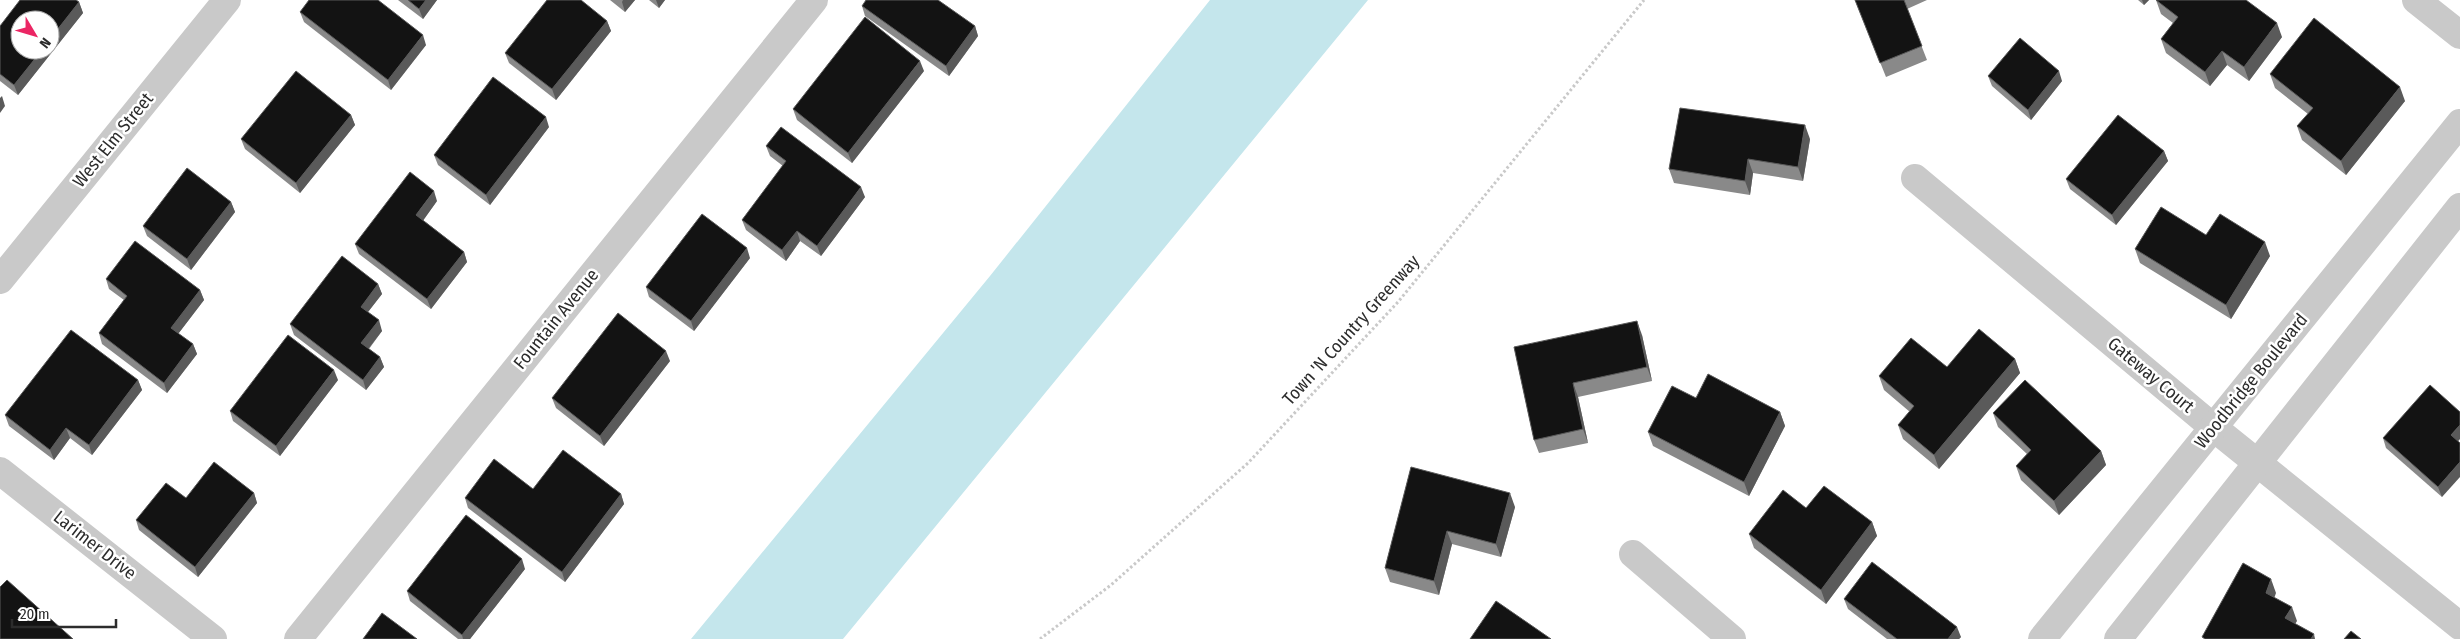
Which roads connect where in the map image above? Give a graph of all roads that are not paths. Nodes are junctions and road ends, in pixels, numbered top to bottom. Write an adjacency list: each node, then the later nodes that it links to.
1 (227, 0): 8 (street, West Elm Street)
2 (814, 0): 15 (street, Fountain Avenue)
3 (2416, 0): 4 (street)
4 (2460, 35)
5 (2460, 123): 9 (street, Woodbridge Boulevard)
6 (1915, 178): 9 (street, Gateway Court)
7 (2460, 207): 10 (street)
8 (0, 280)
9 (2214, 428): 10 (street, Gateway Court); 17 (street, Woodbridge Boulevard)
10 (2258, 462): 13 (street, Gateway Court); 18 (street)
11 (0, 471): 14 (street, Larimer Drive)
12 (1632, 554): 16 (street)
13 (2460, 626)
14 (213, 639)
15 (298, 639)
16 (1732, 639)
17 (2042, 639)
18 (2118, 639)

